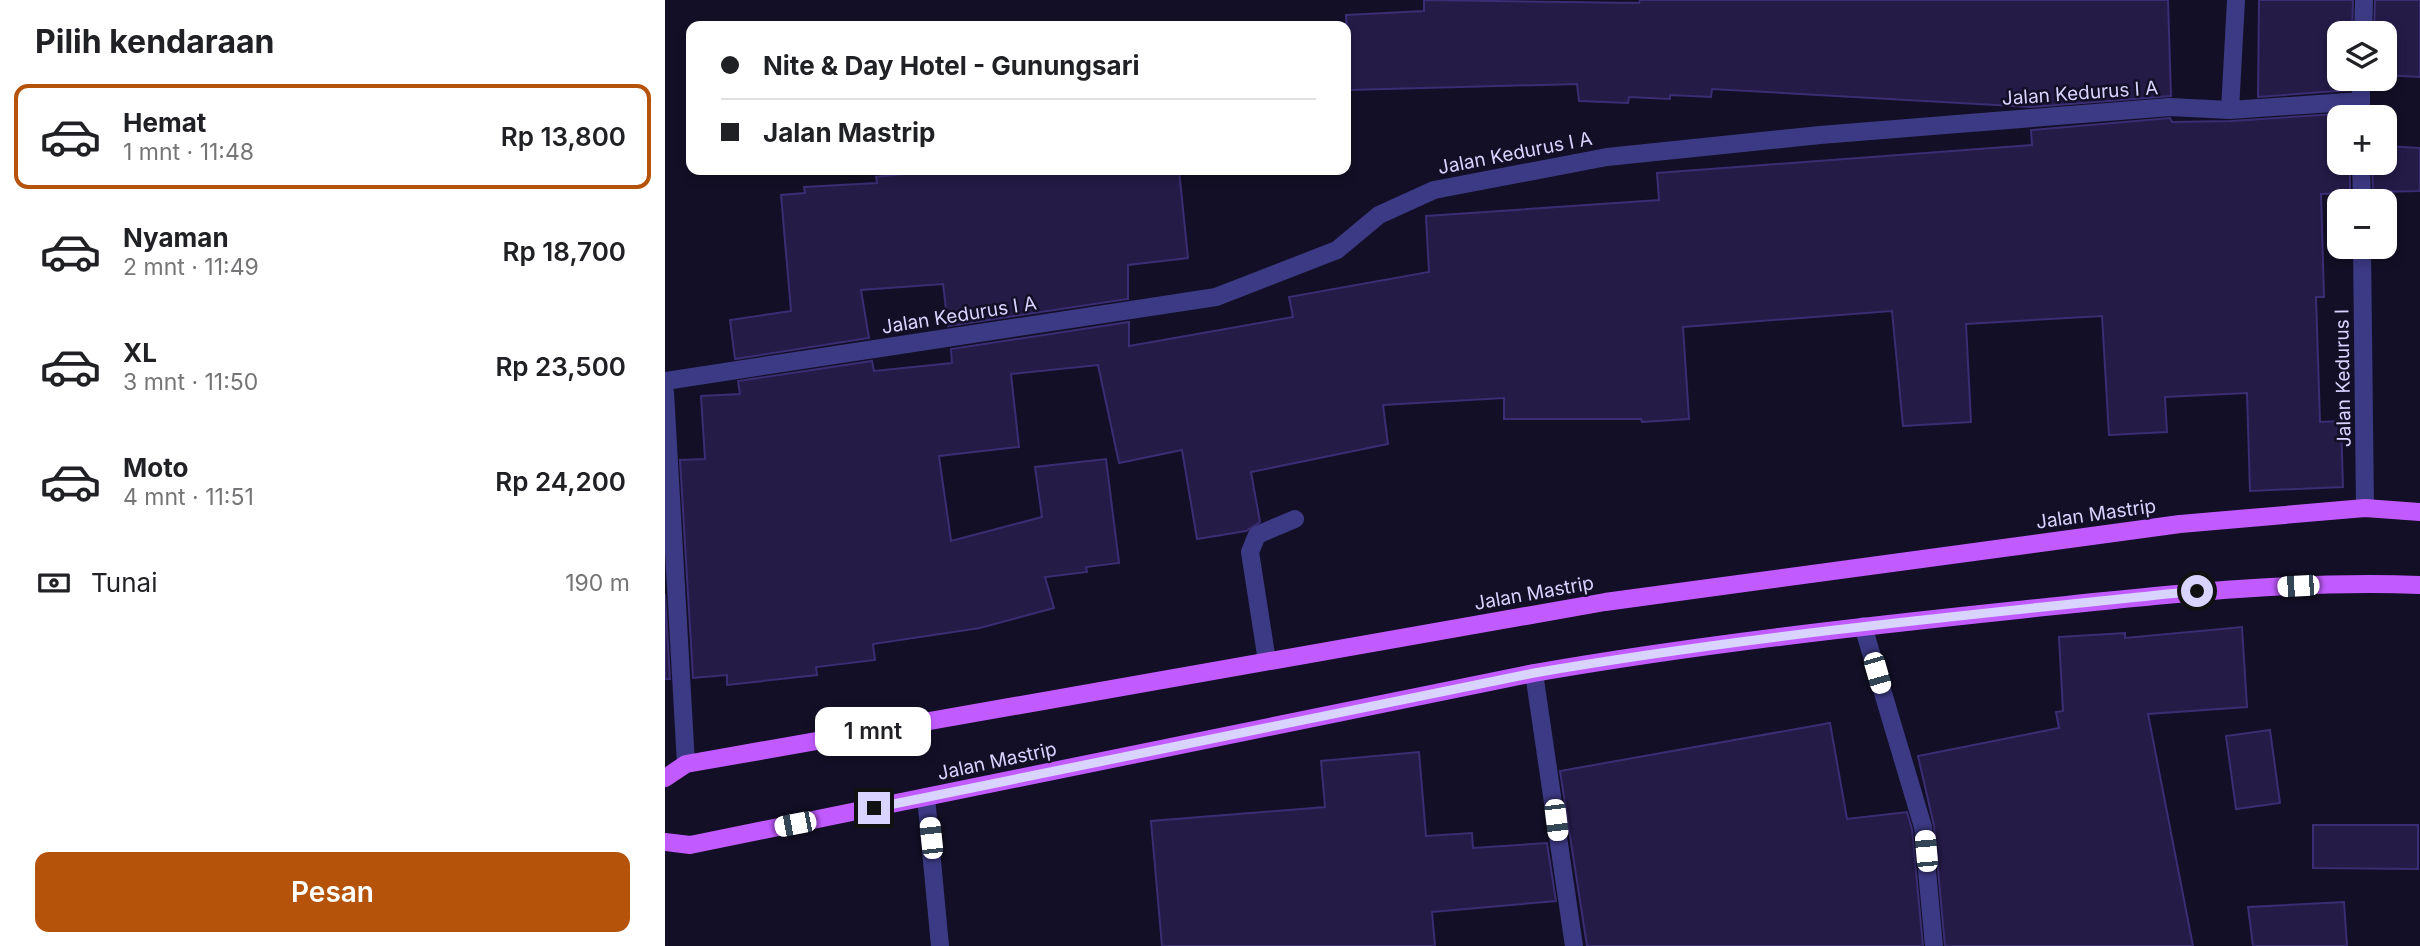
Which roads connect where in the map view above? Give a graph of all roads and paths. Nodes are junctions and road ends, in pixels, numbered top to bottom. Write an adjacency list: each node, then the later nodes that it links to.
1 (2237, 0): 5 (street)
2 (2364, 0): 3 (street)
3 (2363, 21)
4 (2327, 109): 5 (street, Jalan Kedurus I A)
5 (2230, 110): 7 (street, Jalan Kedurus I A)
6 (2362, 259): 9 (street, Jalan Kedurus I)
7 (665, 381)
8 (665, 392): 16 (street)
9 (2365, 508): 10 (main road, Jalan Mastrip); 14 (main road, Jalan Mastrip)
10 (2420, 512)
11 (1295, 519): 14 (street)
12 (2420, 585): 13 (main road, Jalan Mastrip)
13 (1863, 626): 15 (main road, Jalan Mastrip); 22 (street)
14 (1267, 662): 16 (main road, Jalan Mastrip)
15 (1534, 673): 18 (main road, Jalan Mastrip); 21 (street)
16 (686, 764): 17 (main road, Jalan Mastrip)
17 (665, 778)
18 (926, 797): 19 (main road, Jalan Mastrip); 20 (street)
19 (665, 842)
20 (940, 946)
21 (1574, 946)
22 (1934, 946)

